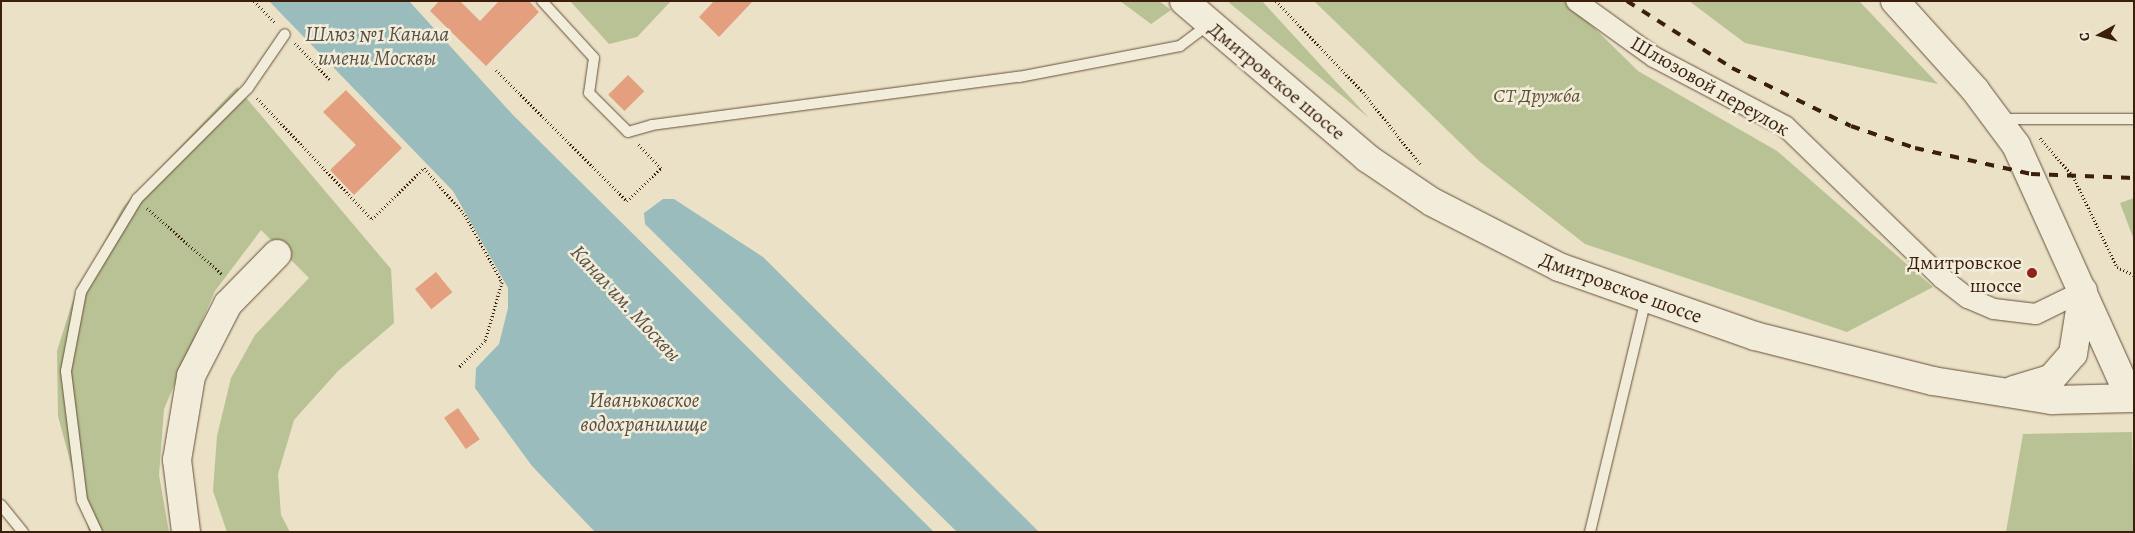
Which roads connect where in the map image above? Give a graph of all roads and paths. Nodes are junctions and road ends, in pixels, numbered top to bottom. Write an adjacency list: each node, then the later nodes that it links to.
1 (542, 1): 12 (lane)
2 (1184, 1): 6 (street, Дмитровское шоссе)
3 (1276, 1): 13 (path)
4 (1576, 1): 18 (street, Шлюзовой переулок)
5 (1895, 1): 10 (street)
6 (1209, 23): 12 (lane); 19 (street, Дмитровское шоссе)
7 (285, 34): 9 (lane)
8 (496, 70): 12 (path)
9 (248, 88): 14 (lane); 20 (path)
10 (2011, 119): 11 (lane); 16 (path); 18 (street)
11 (2134, 119)
12 (628, 132)
13 (1424, 168)
14 (137, 199): 17 (path); 25 (lane)
15 (277, 254): 26 (street)
16 (2134, 275)
17 (230, 281)
18 (2082, 291): 21 (street); 22 (street)
19 (1646, 299): 21 (street, Дмитровское шоссе); 27 (lane)
20 (459, 367)
21 (1998, 393): 22 (street, Дмитровское шоссе)
22 (2133, 400)
23 (1, 505): 24 (lane)
24 (23, 532)
25 (97, 532)
26 (186, 532)
27 (1590, 532)

